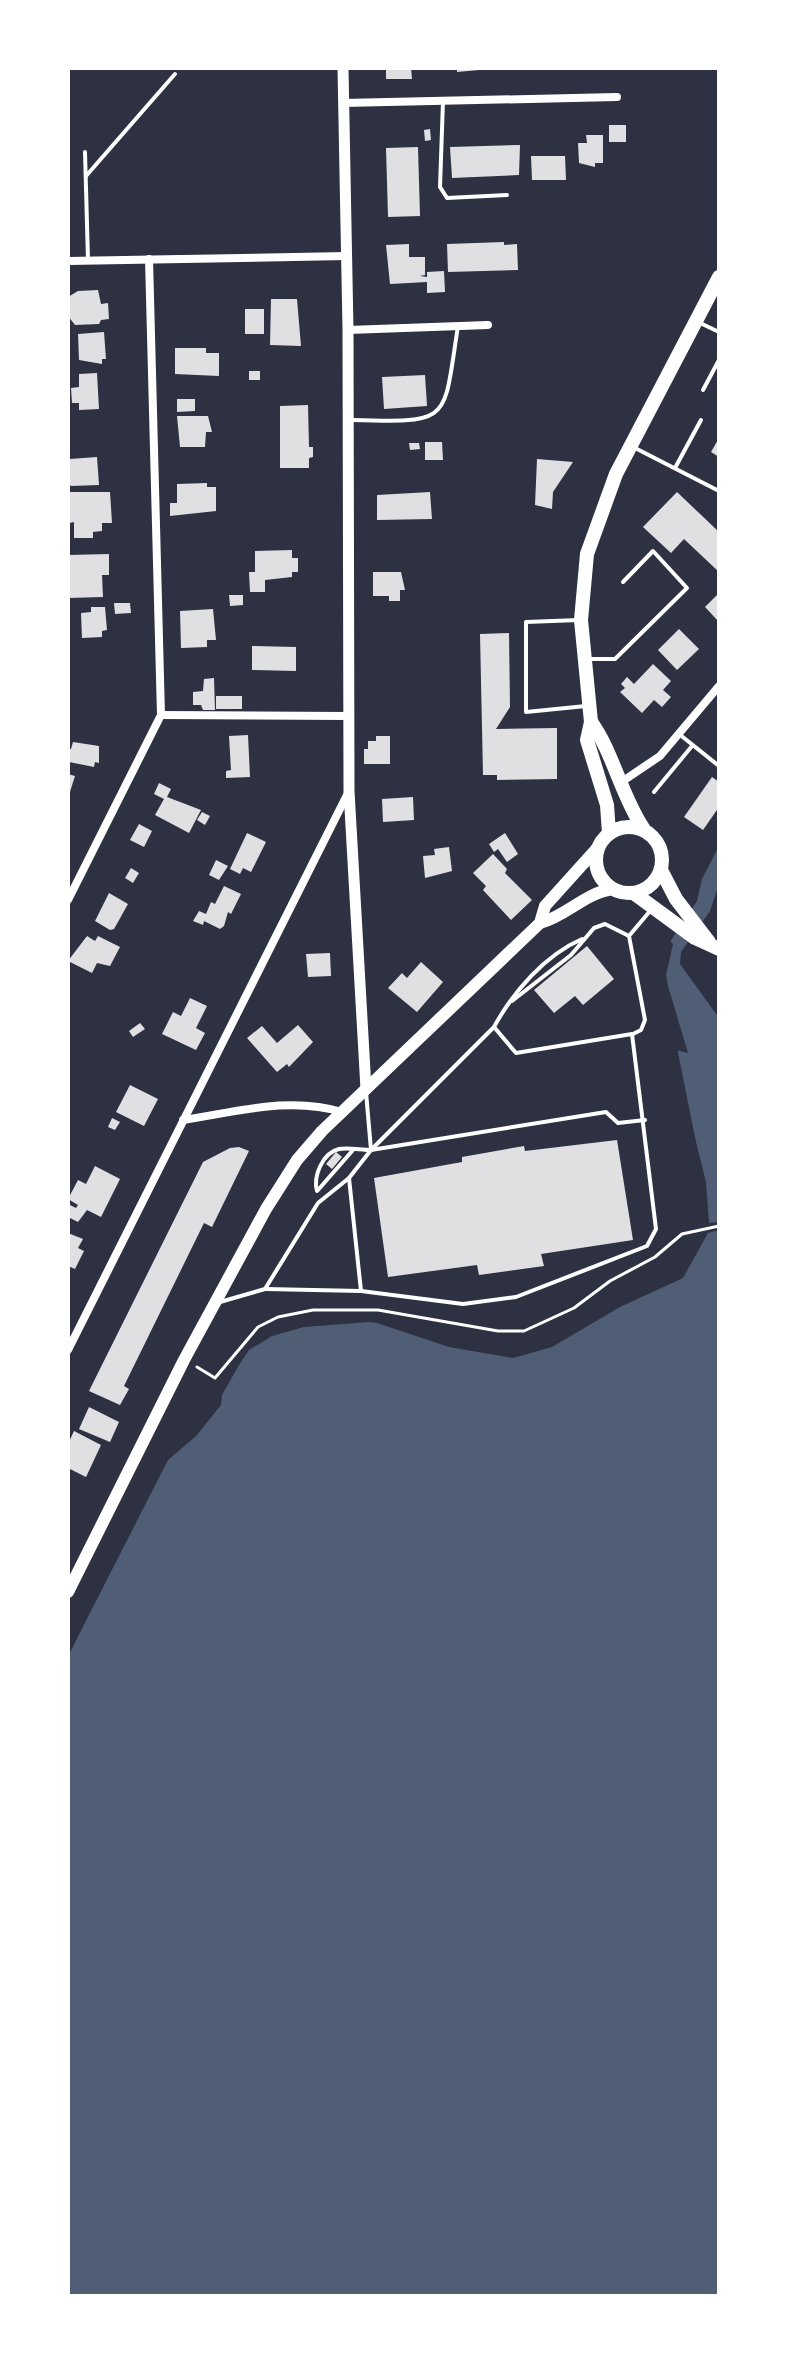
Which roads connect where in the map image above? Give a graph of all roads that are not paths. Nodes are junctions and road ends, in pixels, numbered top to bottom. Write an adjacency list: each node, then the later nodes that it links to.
1 (343, 68): 5 (street)
2 (175, 74): 7 (lane)
3 (617, 97): 4 (street)
4 (443, 101): 5 (street); 8 (lane)
5 (343, 103): 9 (street)
6 (85, 152): 7 (lane)
7 (86, 176): 11 (lane)
8 (507, 195)
9 (347, 256): 10 (street); 17 (street)
10 (149, 259): 11 (street); 31 (street)
11 (88, 260): 12 (street)
12 (68, 261)
13 (719, 277): 14 (main road)
14 (695, 321): 18 (lane); 23 (main road)
15 (488, 325): 16 (street)
16 (458, 326): 17 (street); 21 (lane)
17 (348, 330): 21 (street)
18 (719, 332)
19 (719, 360): 20 (lane)
20 (703, 390)
21 (348, 420): 32 (street)
22 (701, 420): 24 (lane)
23 (629, 445): 24 (lane); 27 (main road)
24 (675, 468): 25 (lane)
25 (719, 491)
26 (623, 582): 28 (lane)
27 (581, 620): 28 (main road); 30 (lane)
28 (582, 659): 30 (main road)
29 (719, 686): 34 (street)
30 (589, 706): 33 (main road)
31 (161, 715): 32 (street); 45 (street)
32 (349, 716): 38 (street)
33 (591, 722): 37 (main road); 41 (main road)
34 (679, 734): 35 (lane); 37 (street)
35 (692, 746): 36 (lane); 39 (lane)
36 (719, 766)
37 (619, 783): 40 (main road)
38 (349, 791): 55 (street); 58 (street)
39 (654, 792)
40 (643, 828): 41 (main road); 42 (main road)
41 (604, 839): 43 (main road); 48 (main road)
42 (661, 870): 44 (main road); 47 (main road)
43 (613, 889): 44 (main road); 48 (main road)
44 (635, 894): 46 (main road)
45 (68, 900)
46 (654, 906): 47 (main road); 49 (lane)
47 (678, 913): 51 (main road)
48 (540, 923): 55 (main road)
49 (629, 936): 50 (lane); 54 (lane)
50 (582, 939): 52 (lane); 52 (lane)
51 (707, 940)
52 (506, 1004): 53 (lane)
53 (494, 1027): 54 (lane); 60 (lane)
54 (632, 1034): 57 (lane)
55 (366, 1089): 56 (main road); 60 (lane)
56 (342, 1112): 58 (street); 64 (main road)
57 (645, 1119): 60 (lane); 63 (lane)
58 (183, 1120): 65 (street)
59 (353, 1150): 59 (lane); 60 (lane)
60 (371, 1150): 61 (lane)
61 (349, 1178): 62 (lane); 63 (lane)
62 (265, 1289): 63 (lane); 64 (lane)
63 (361, 1291)
64 (214, 1304): 66 (main road)
65 (68, 1350)
66 (68, 1592)

